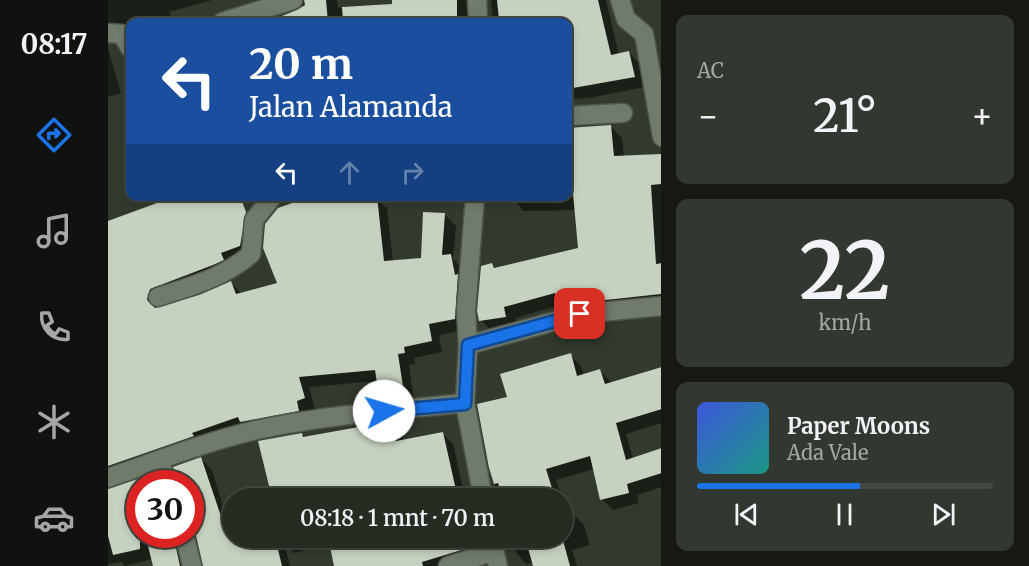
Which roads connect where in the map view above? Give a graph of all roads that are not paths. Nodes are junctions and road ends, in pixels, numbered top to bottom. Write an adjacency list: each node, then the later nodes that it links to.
1 (292, 0): 4 (street)
2 (477, 0): 5 (street)
3 (620, 0): 10 (street)
4 (235, 18)
5 (478, 18)
6 (108, 33): 7 (street)
7 (126, 41)
8 (623, 113): 9 (street)
9 (572, 116)
10 (661, 131)
11 (269, 201): 13 (street)
12 (475, 201): 15 (street)
13 (158, 297)
14 (661, 306): 15 (street)
15 (468, 345): 16 (street)
16 (465, 404): 17 (street); 20 (street)
17 (159, 460): 18 (street); 19 (street)
18 (162, 470)
19 (108, 478)
20 (481, 488)
21 (188, 548): 23 (street)
22 (495, 551): 24 (street)
23 (192, 566)
24 (448, 566)

